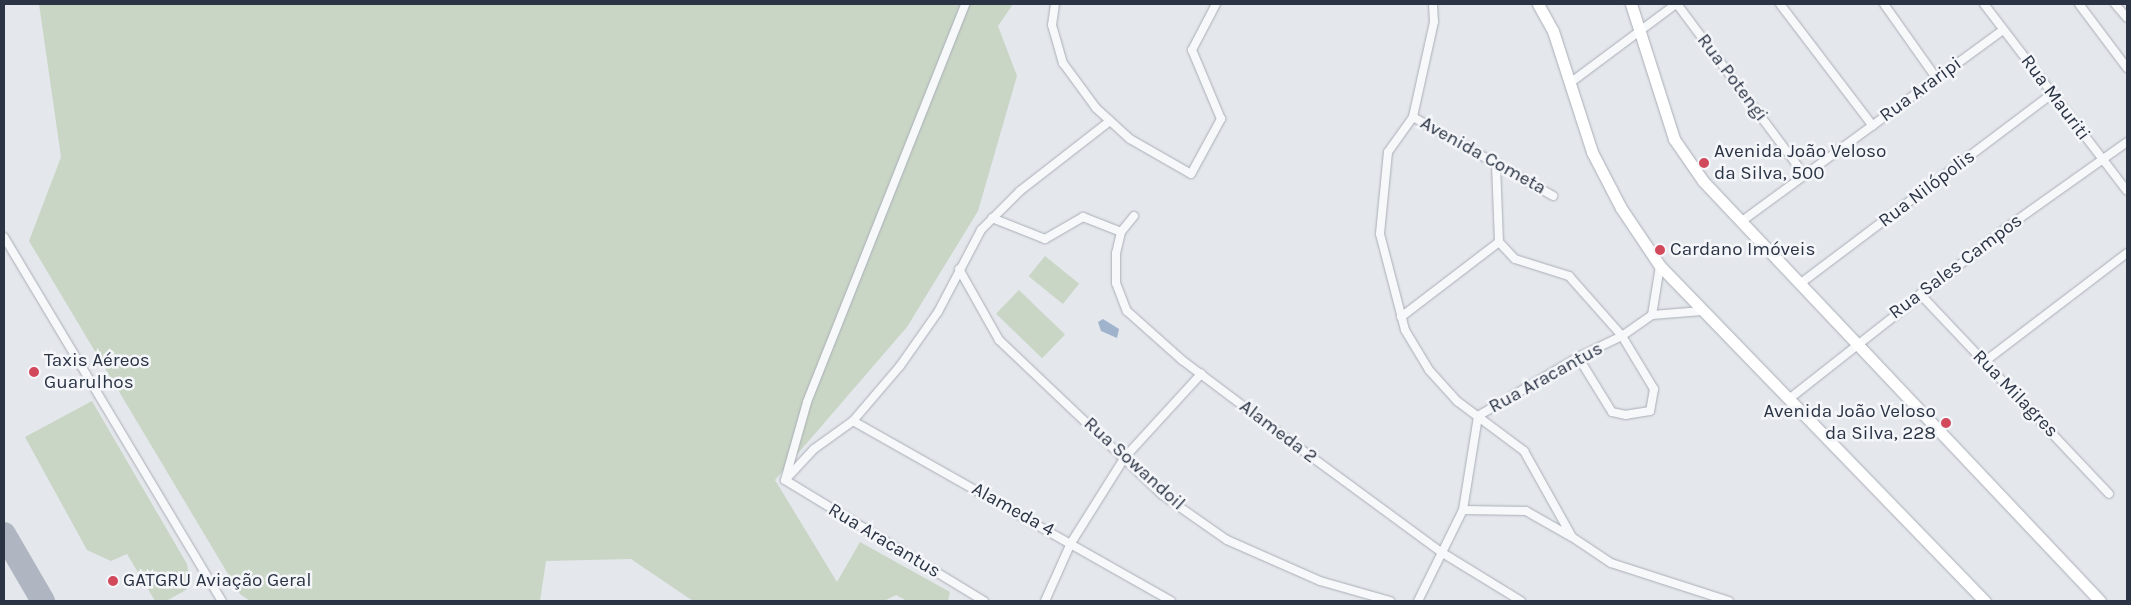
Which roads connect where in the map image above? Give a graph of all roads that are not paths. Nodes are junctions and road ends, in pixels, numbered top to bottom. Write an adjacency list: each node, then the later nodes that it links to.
1 (965, 4): 52 (street)
2 (1055, 4): 21 (street)
3 (1216, 4): 21 (street)
4 (1433, 4): 20 (street)
5 (1538, 4): 18 (street)
6 (1631, 4): 14 (street)
7 (1676, 4): 14 (street); 26 (street, Rua Potengi)
8 (1780, 4): 22 (street)
9 (1884, 4): 17 (street)
10 (1984, 4): 15 (street, Rua Mauriti)
11 (2078, 4): 16 (street)
12 (2115, 4): 13 (street)
13 (2127, 18)
14 (1641, 29): 18 (street); 31 (street)
15 (2003, 30): 17 (street, Rua Araripi); 19 (street, Rua Mauriti)
16 (2127, 68)
17 (1937, 79): 22 (street, Rua Araripi)
18 (1570, 83): 36 (street)
19 (2052, 94): 24 (street, Rua Mauriti); 38 (street, Rua Nilópolis)
20 (1414, 117): 25 (street, Avenida Cometa); 42 (street)
21 (1110, 121): 30 (street)
22 (1873, 126): 26 (street, Rua Araripi)
23 (2127, 142): 24 (street, Rua Sales Campos)
24 (2102, 158): 27 (street, Rua Mauriti); 39 (street, Rua Sales Campos)
25 (1496, 164): 28 (street, Avenida Cometa); 34 (street)
26 (1805, 176): 31 (street, Rua Araripi)
27 (2127, 191)
28 (1553, 196)
29 (1134, 216): 32 (street, Alameda 2)
30 (992, 218): 32 (street); 37 (street)
31 (1742, 221): 38 (street)
32 (1121, 232): 47 (street, Alameda 2)
33 (4, 237): 58 (street)
34 (1499, 242): 42 (street); 43 (street)
35 (2127, 253): 46 (street)
36 (1660, 266): 40 (street); 41 (street)
37 (959, 269): 50 (street); 51 (street, Rua Sowandoil)
38 (1801, 283): 44 (street)
39 (1920, 294): 44 (street, Rua Sales Campos); 46 (street, Rua Milagres)
40 (1702, 311): 41 (street); 48 (street)
41 (1652, 315): 43 (street, Rua Aracantus)
42 (1401, 317): 49 (street)
43 (1622, 336): 45 (street, Rua Aracantus); 45 (street)
44 (1856, 343): 48 (street, Rua Sales Campos); 67 (street)
45 (1578, 357): 49 (street, Rua Aracantus)
46 (1984, 362): 53 (street, Rua Milagres)
47 (1201, 374): 51 (street); 57 (street, Alameda 2)
48 (1789, 399): 66 (street)
49 (1478, 416): 54 (street, Rua Aracantus); 55 (street)
50 (854, 421): 52 (street); 56 (street, Alameda 4)
51 (1125, 457): 56 (street); 62 (street, Rua Sowandoil)
52 (785, 480): 59 (street, Rua Aracantus)
53 (2109, 494)
54 (1463, 510): 55 (street); 57 (street, Rua Aracantus)
55 (1572, 537): 65 (street)
56 (1071, 543): 60 (street); 61 (street, Alameda 4)
57 (1441, 552): 63 (street, Rua Aracantus); 64 (street, Alameda 2)
58 (222, 601)
59 (984, 601)
60 (1044, 601)
61 (1171, 601)
62 (1390, 601)
63 (1418, 601)
64 (1521, 601)
65 (1729, 601)
66 (1985, 601)
67 (2100, 601)

